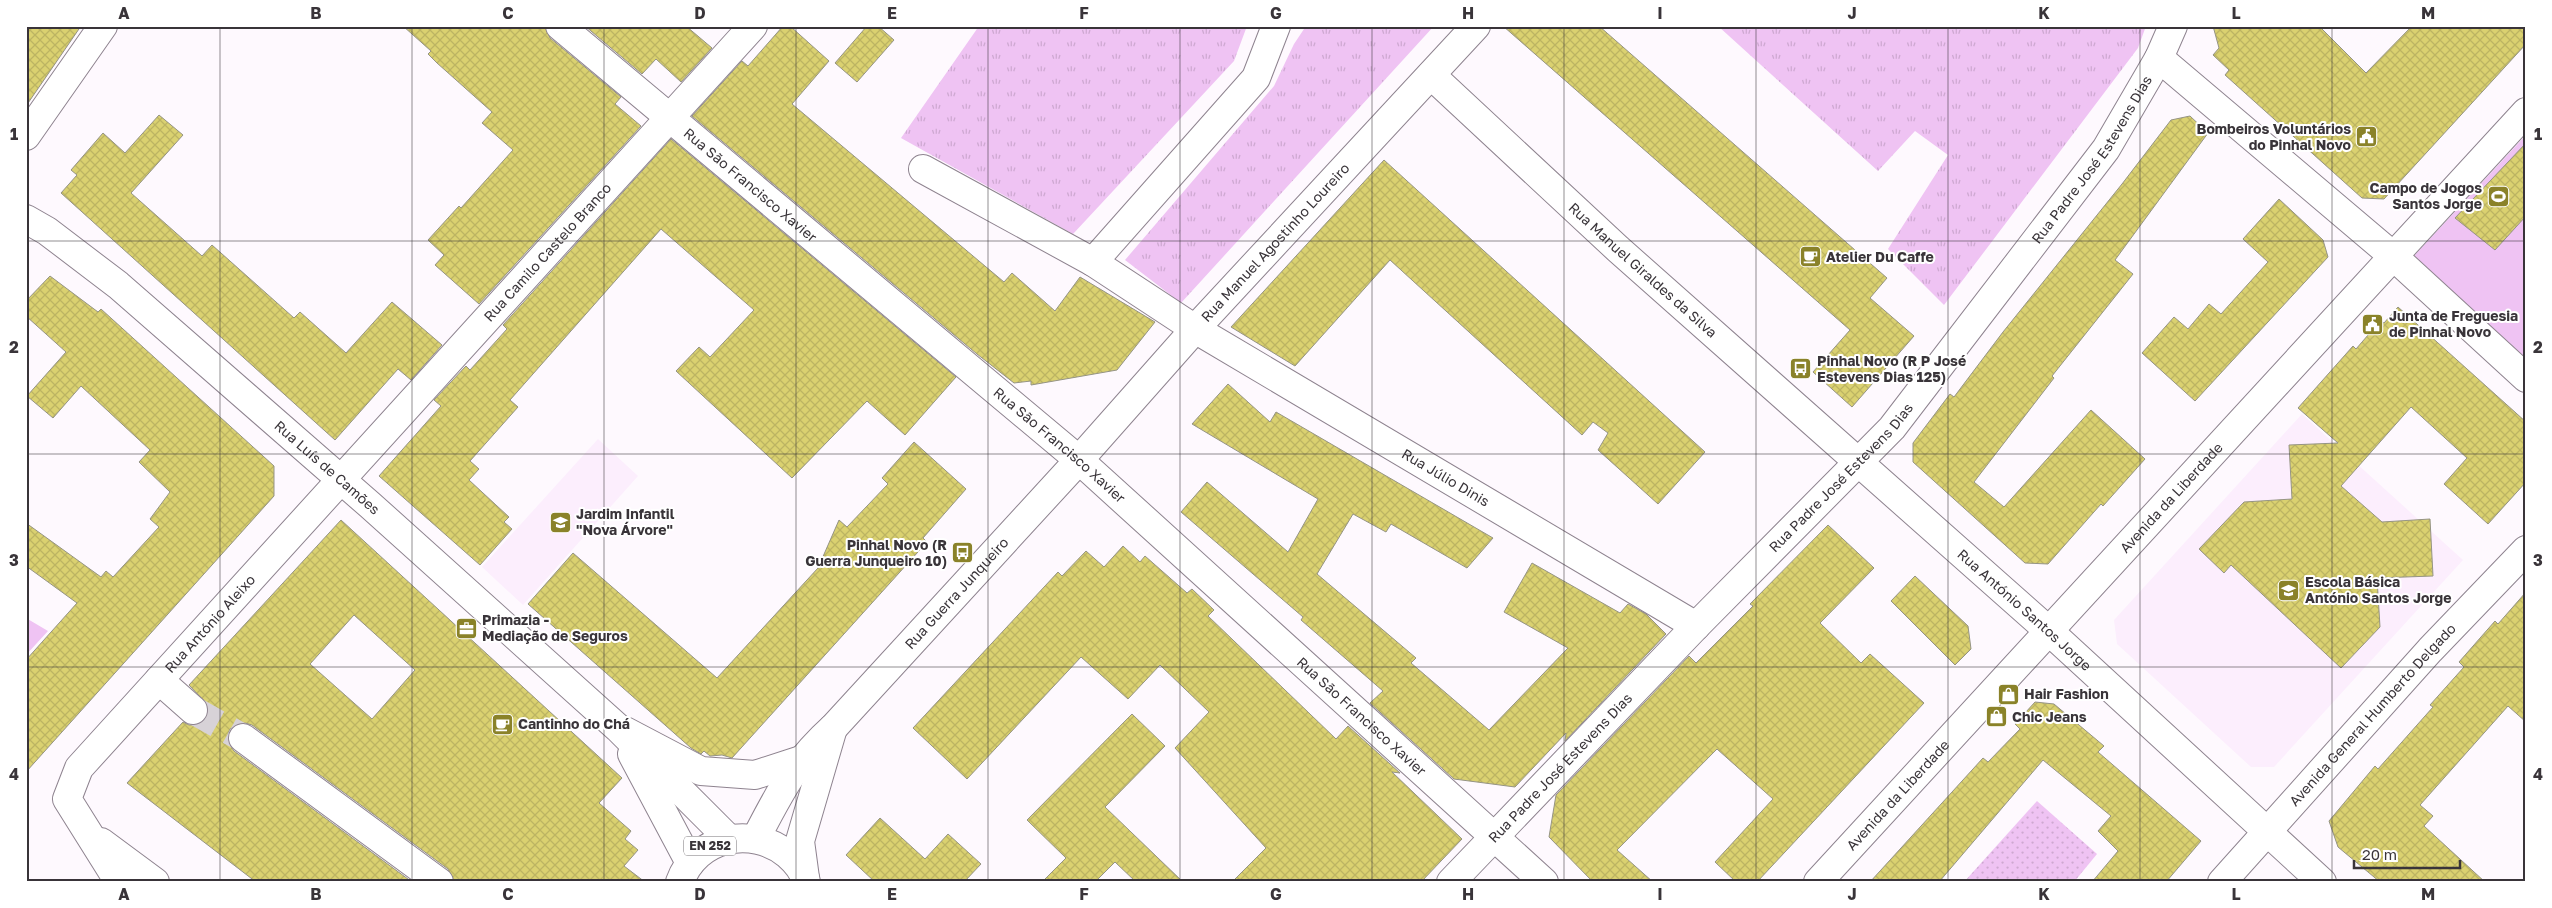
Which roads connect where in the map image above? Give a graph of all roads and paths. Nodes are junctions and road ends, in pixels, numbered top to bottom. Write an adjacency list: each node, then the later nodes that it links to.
1 (103, 26): 11 (street)
2 (560, 26): 10 (street, Rua São Francisco Xavier)
3 (753, 26): 10 (street, Rua Camilo Castelo Branco)
4 (1276, 26): 15 (street)
5 (1476, 26): 8 (street, Rua Manuel Agostinho Loureiro)
6 (2173, 26): 7 (street, Rua Padre José Estevens Dias)
7 (2160, 58): 14 (street); 19 (street, Rua Padre José Estevens Dias)
8 (1431, 75): 16 (street, Rua Manuel Agostinho Loureiro); 19 (street, Rua Manuel Giraldes da Silva)
9 (2526, 112): 14 (street, Avenida da Liberdade)
10 (670, 118): 18 (street, Rua São Francisco Xavier); 20 (street, Rua Camilo Castelo Branco)
11 (26, 136)
12 (923, 169): 15 (street, Rua Júlio Dinis)
13 (26, 218): 20 (street, Rua Luís de Camões)
14 (2393, 256): 17 (street); 23 (street, Avenida da Liberdade)
15 (1093, 262): 16 (street, Rua Júlio Dinis)
16 (1195, 329): 18 (street, Rua Manuel Agostinho Loureiro); 22 (street, Rua Júlio Dinis)
17 (2526, 378)
18 (1079, 460): 26 (street, Rua Guerra Junqueiro); 34 (street, Rua São Francisco Xavier)
19 (1857, 461): 22 (street, Rua Padre José Estevens Dias); 23 (street, Rua António Santos Jorge)
20 (342, 480): 24 (street, Rua António Aleixo); 27 (street, Rua Luís de Camões)
21 (2526, 550): 30 (street, Avenida General Humberto Delgado)
22 (1696, 626): 34 (street, Rua Padre José Estevens Dias)
23 (2050, 632): 30 (street, Rua António Santos Jorge); 42 (street, Avenida da Liberdade)
24 (159, 680): 25 (street); 31 (street, Rua António Aleixo)
25 (193, 710)
26 (834, 727): 29 (street, Rua Guerra Junqueiro); 36 (street)
27 (618, 728): 29 (street); 32 (street); 35 (street)
28 (243, 738): 39 (street)
29 (801, 760): 33 (street, Rua Guerra Junqueiro)
30 (2268, 831): 43 (street, Avenida General Humberto Delgado); 44 (street, Rua António Santos Jorge)
31 (88, 832): 37 (street); 38 (street)
32 (728, 838): 33 (street, EN 252); 35 (street, EN 252)
33 (756, 838): 36 (street, EN 252)
34 (1494, 838): 40 (street, Rua Padre José Estevens Dias); 41 (street, Rua São Francisco Xavier)
35 (685, 872)
36 (806, 880)
37 (119, 882)
38 (155, 882)
39 (439, 882)
40 (1451, 882)
41 (1544, 882)
42 (1818, 882)
43 (2222, 882)
44 (2322, 882)

